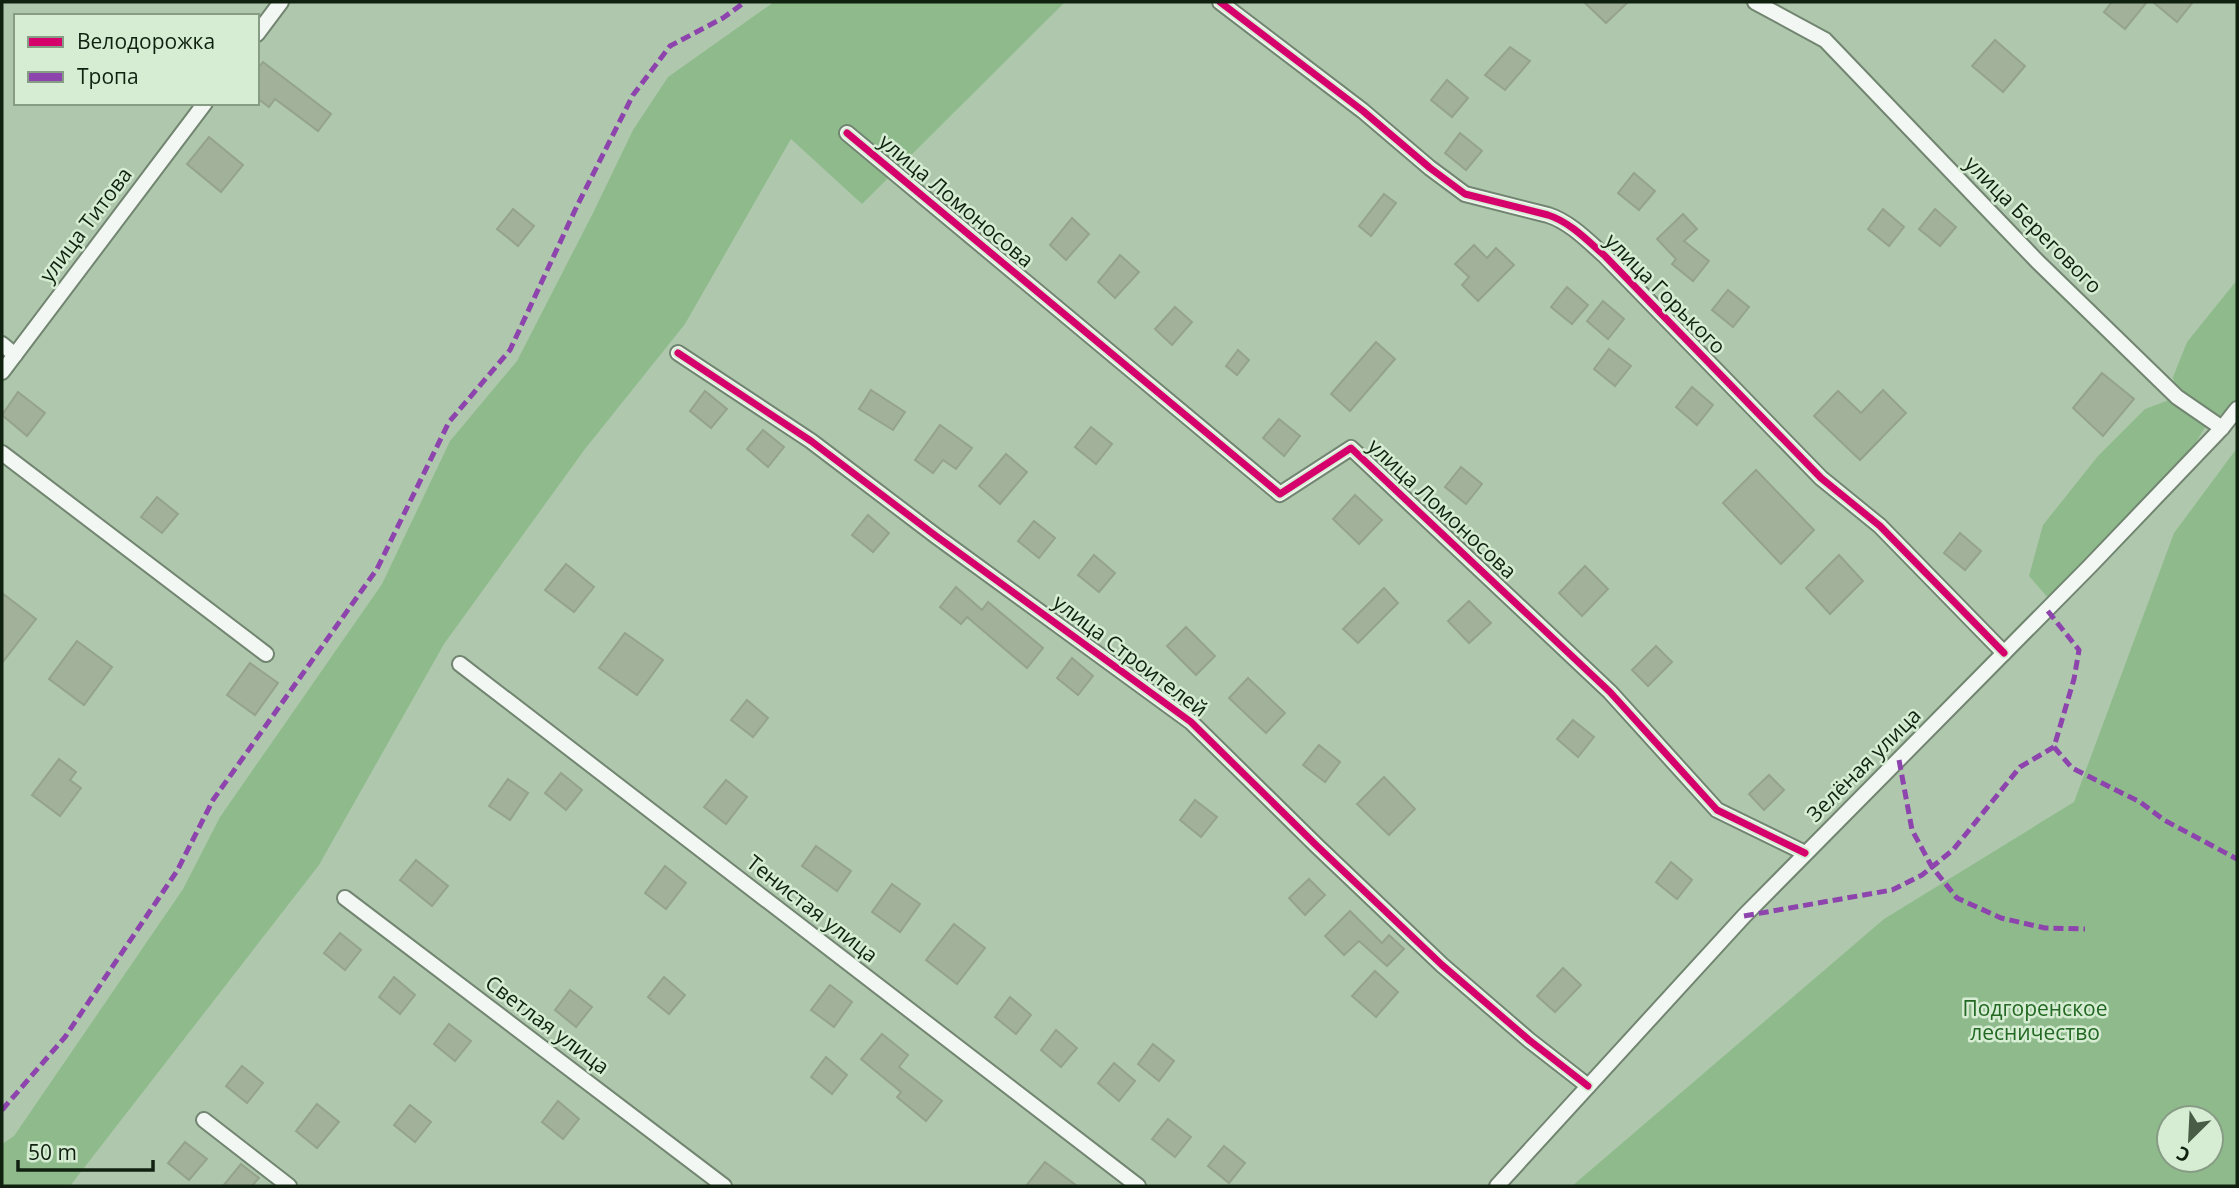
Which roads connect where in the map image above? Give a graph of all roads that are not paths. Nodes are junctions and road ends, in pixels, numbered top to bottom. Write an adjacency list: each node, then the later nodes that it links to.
1 (281, 2): 4 (street)
2 (1220, 2): 14 (street, улица Горького)
3 (1755, 2): 12 (street, улица Берегового)
4 (259, 31)
5 (203, 105): 9 (street, улица Титова)
6 (847, 133): 17 (street, улица Ломоносова)
7 (2, 344): 9 (street)
8 (678, 353): 19 (street, улица Строителей)
9 (15, 355): 10 (street, улица Титова)
10 (2, 372)
11 (2237, 409): 12 (street, Зелёная улица)
12 (2222, 428): 14 (street, Зелёная улица)
13 (2, 453): 15 (street)
14 (2004, 653): 17 (street, Зелёная улица)
15 (266, 654)
16 (460, 664): 23 (street, Тенистая улица)
17 (1805, 853): 19 (street, Зелёная улица)
18 (345, 898): 22 (street, Светлая улица)
19 (1588, 1086): 24 (street, Зелёная улица)
20 (204, 1120): 21 (street)
21 (289, 1186)
22 (724, 1186)
23 (1138, 1186)
24 (1497, 1186)

